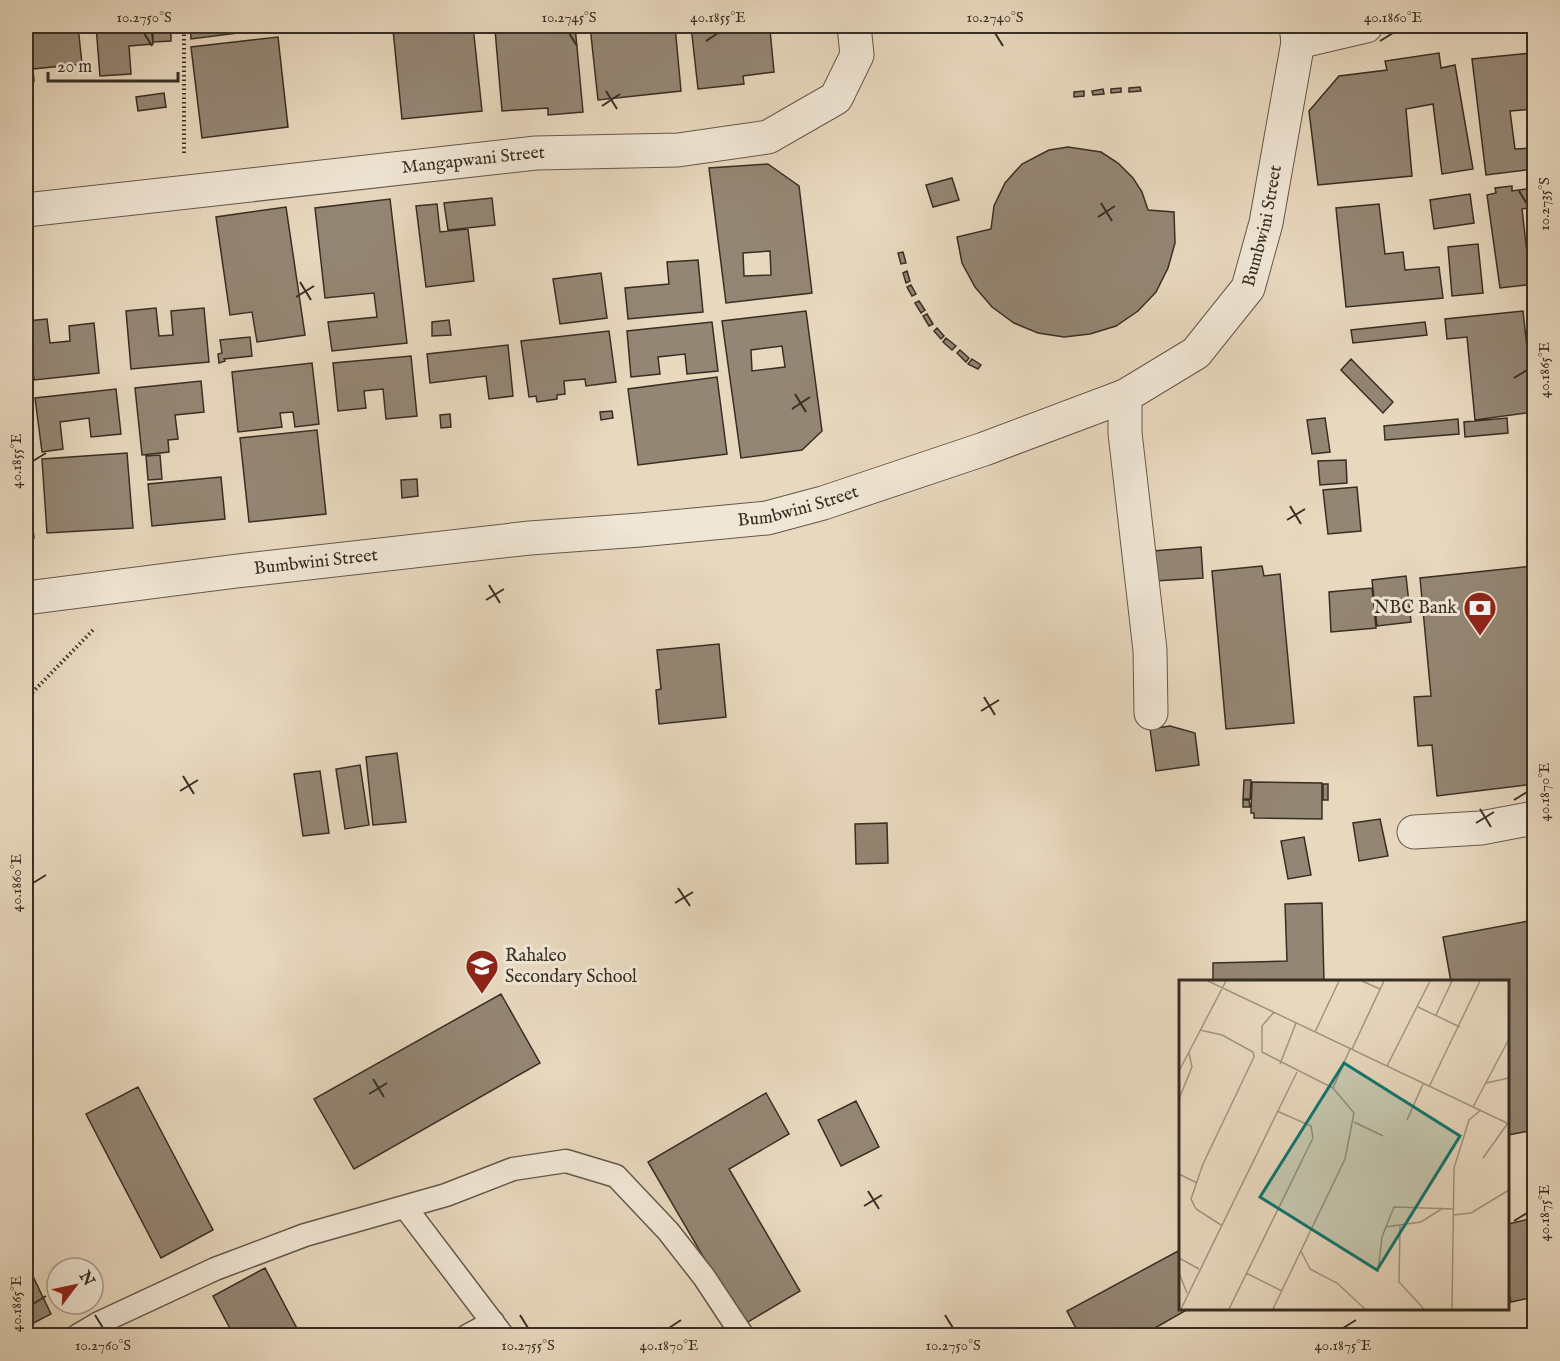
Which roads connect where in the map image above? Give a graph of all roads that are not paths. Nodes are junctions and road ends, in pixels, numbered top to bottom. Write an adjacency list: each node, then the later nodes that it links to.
1 (855, 26): 4 (street, Mangapwani Street)
2 (1366, 26): 3 (street)
3 (1297, 34): 5 (street, Bumbwini Street)
4 (26, 210)
5 (1125, 396): 6 (street, Bumbwini Street); 7 (street)
6 (26, 598)
7 (1151, 713)
8 (1534, 818): 9 (street)
9 (1414, 832)
10 (405, 1207): 11 (lane); 12 (lane); 14 (lane)
11 (498, 1329): 13 (lane)
12 (77, 1335)
13 (467, 1335)
14 (743, 1335)

